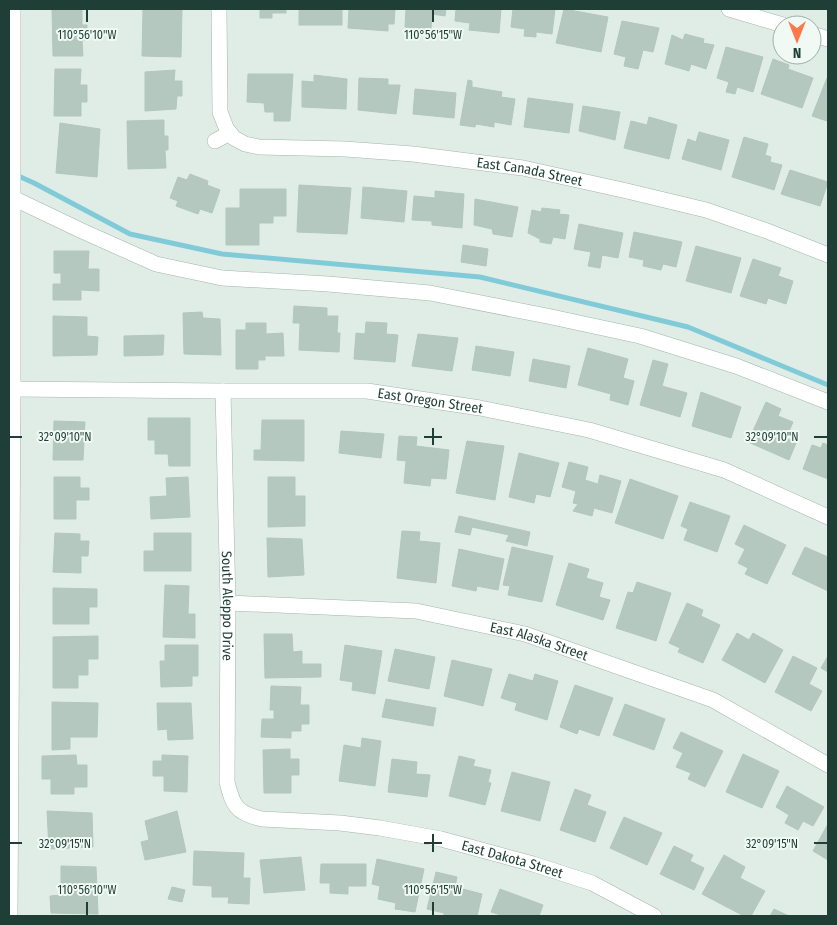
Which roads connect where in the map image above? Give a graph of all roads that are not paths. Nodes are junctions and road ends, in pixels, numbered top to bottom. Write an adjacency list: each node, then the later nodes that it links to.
1 (13, 9): 7 (street)
2 (219, 9): 5 (street)
3 (729, 9): 4 (street)
4 (772, 22)
5 (229, 132): 6 (street); 8 (street, East Canada Street)
6 (214, 141)
7 (13, 198): 9 (street); 11 (street)
8 (828, 255)
9 (13, 389): 10 (street, East Oregon Street); 16 (street)
10 (224, 391): 12 (street, East Oregon Street); 13 (street, South Aleppo Drive)
11 (828, 402)
12 (828, 517)
13 (228, 603): 14 (street, East Alaska Street); 15 (street, South Aleppo Drive)
14 (828, 765)
15 (238, 814): 17 (street, East Dakota Street)
16 (10, 916)
17 (654, 916)

